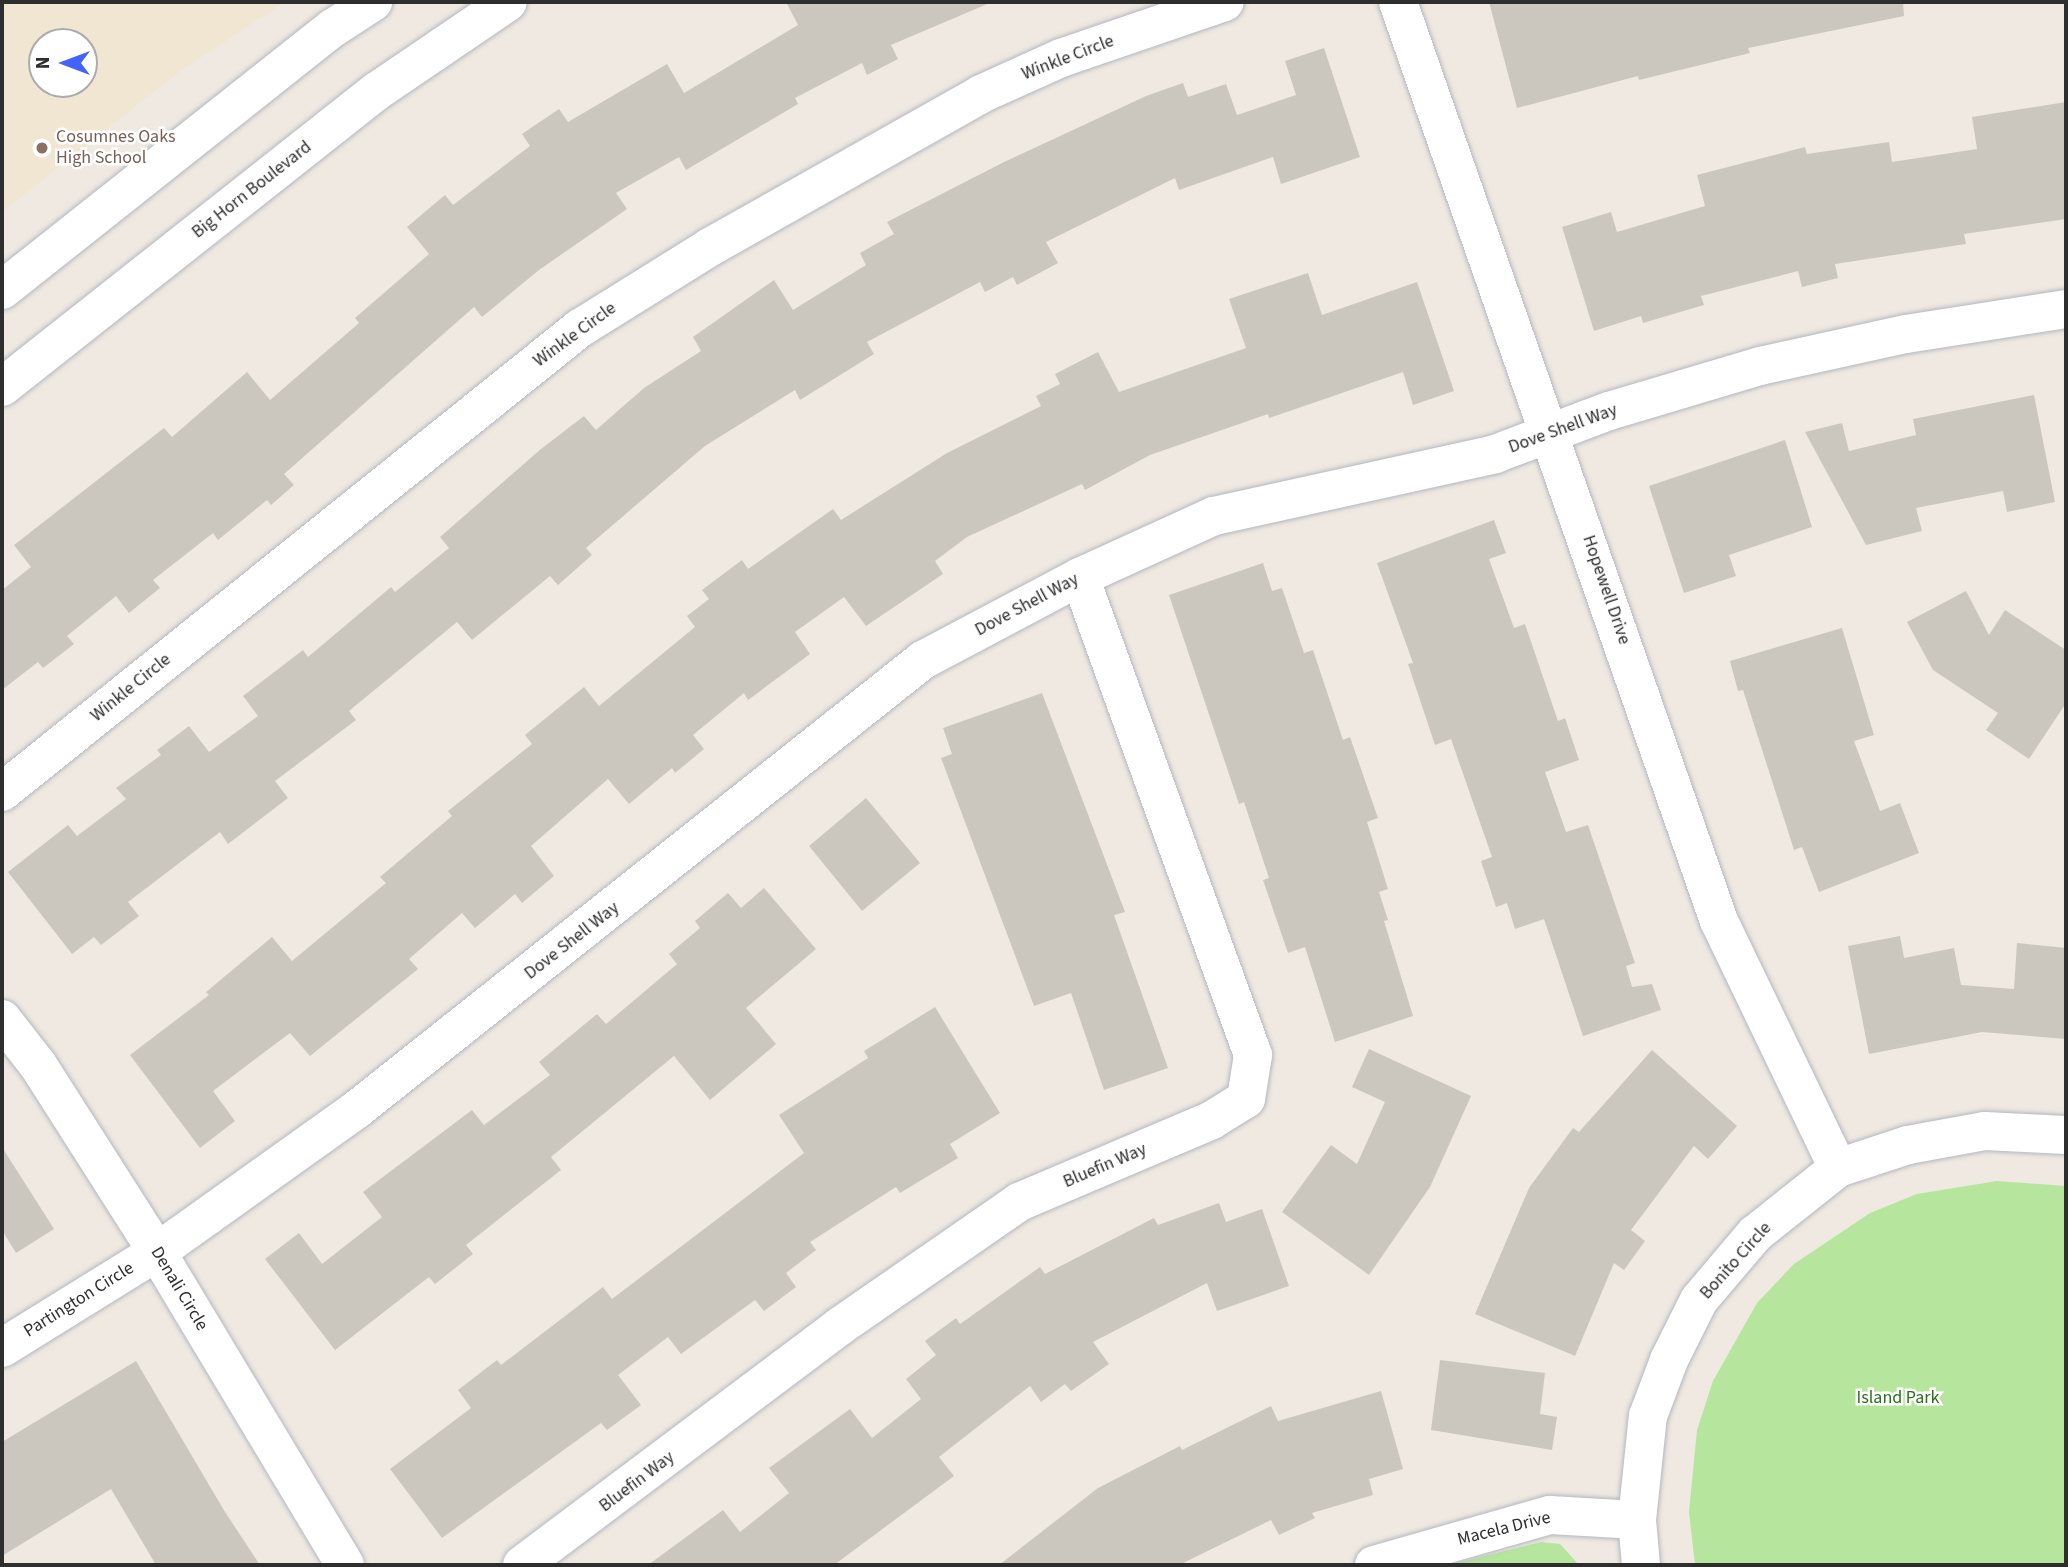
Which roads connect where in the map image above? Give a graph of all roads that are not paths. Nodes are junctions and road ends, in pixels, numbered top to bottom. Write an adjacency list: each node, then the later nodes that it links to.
1 (373, 2): 5 (street)
2 (508, 2): 7 (street, Big Horn Boulevard)
3 (1225, 2): 10 (street, Winkle Circle)
4 (1398, 2): 8 (street, Hopewell Drive)
5 (2, 290)
6 (2066, 309): 8 (street, Dove Shell Way)
7 (2, 387)
8 (1552, 432): 9 (street, Dove Shell Way); 13 (street, Hopewell Drive)
9 (1080, 577): 14 (street, Dove Shell Way); 18 (street, Bluefin Way)
10 (2, 792)
11 (2, 1019): 14 (street, Denali Circle)
12 (2066, 1135): 13 (street, Bonito Circle)
13 (1838, 1168): 16 (street, Bonito Circle)
14 (157, 1252): 15 (street, Partington Circle); 17 (street, Denali Circle)
15 (2, 1348)
16 (1637, 1520): 19 (street, Macela Drive); 20 (street, Bonito Circle)
17 (345, 1565)
18 (522, 1565)
19 (1374, 1565)
20 (1642, 1565)

